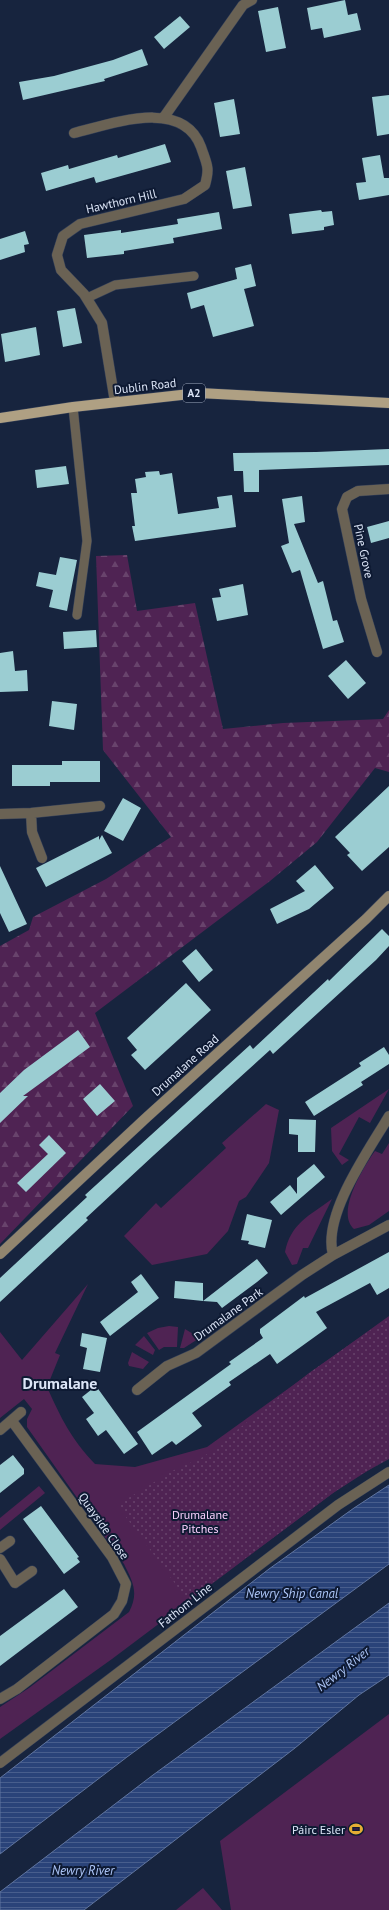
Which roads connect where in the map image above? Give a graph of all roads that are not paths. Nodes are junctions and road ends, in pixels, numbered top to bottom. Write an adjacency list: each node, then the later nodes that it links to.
1 (252, 0): 2 (street)
2 (242, 2): 3 (street)
3 (164, 118): 4 (street, Hawthorn Hill); 6 (street, Hawthorn Hill)
4 (74, 133)
5 (194, 276): 6 (lane)
6 (87, 298): 7 (street, Hawthorn Hill)
7 (115, 402): 8 (main road, Dublin Road / A2); 9 (main road, Dublin Road / A2)
8 (389, 403)
9 (73, 407): 10 (main road, Dublin Road / A2); 12 (lane)
10 (0, 418)
11 (389, 489): 13 (street, Pine Grove)
12 (77, 615)
13 (378, 652)
14 (100, 806): 15 (street)
15 (31, 813): 16 (street); 17 (street)
16 (0, 814)
17 (42, 858)
18 (389, 896): 21 (main road, Drumalane Road)
19 (389, 1116): 22 (street)
20 (388, 1226): 22 (street, Drumalane Park)
21 (0, 1254)
22 (333, 1255): 23 (street, Drumalane Park)
23 (137, 1390)
24 (21, 1412): 25 (street)
25 (12, 1421): 26 (street); 34 (street, Quayside Close)
26 (0, 1430)
27 (389, 1472): 35 (street, Fathom Line)
28 (10, 1541): 29 (street)
29 (0, 1548)
30 (0, 1559): 31 (street)
31 (9, 1571): 32 (street); 33 (street)
32 (32, 1571)
33 (0, 1577)
34 (0, 1699)
35 (0, 1763)

